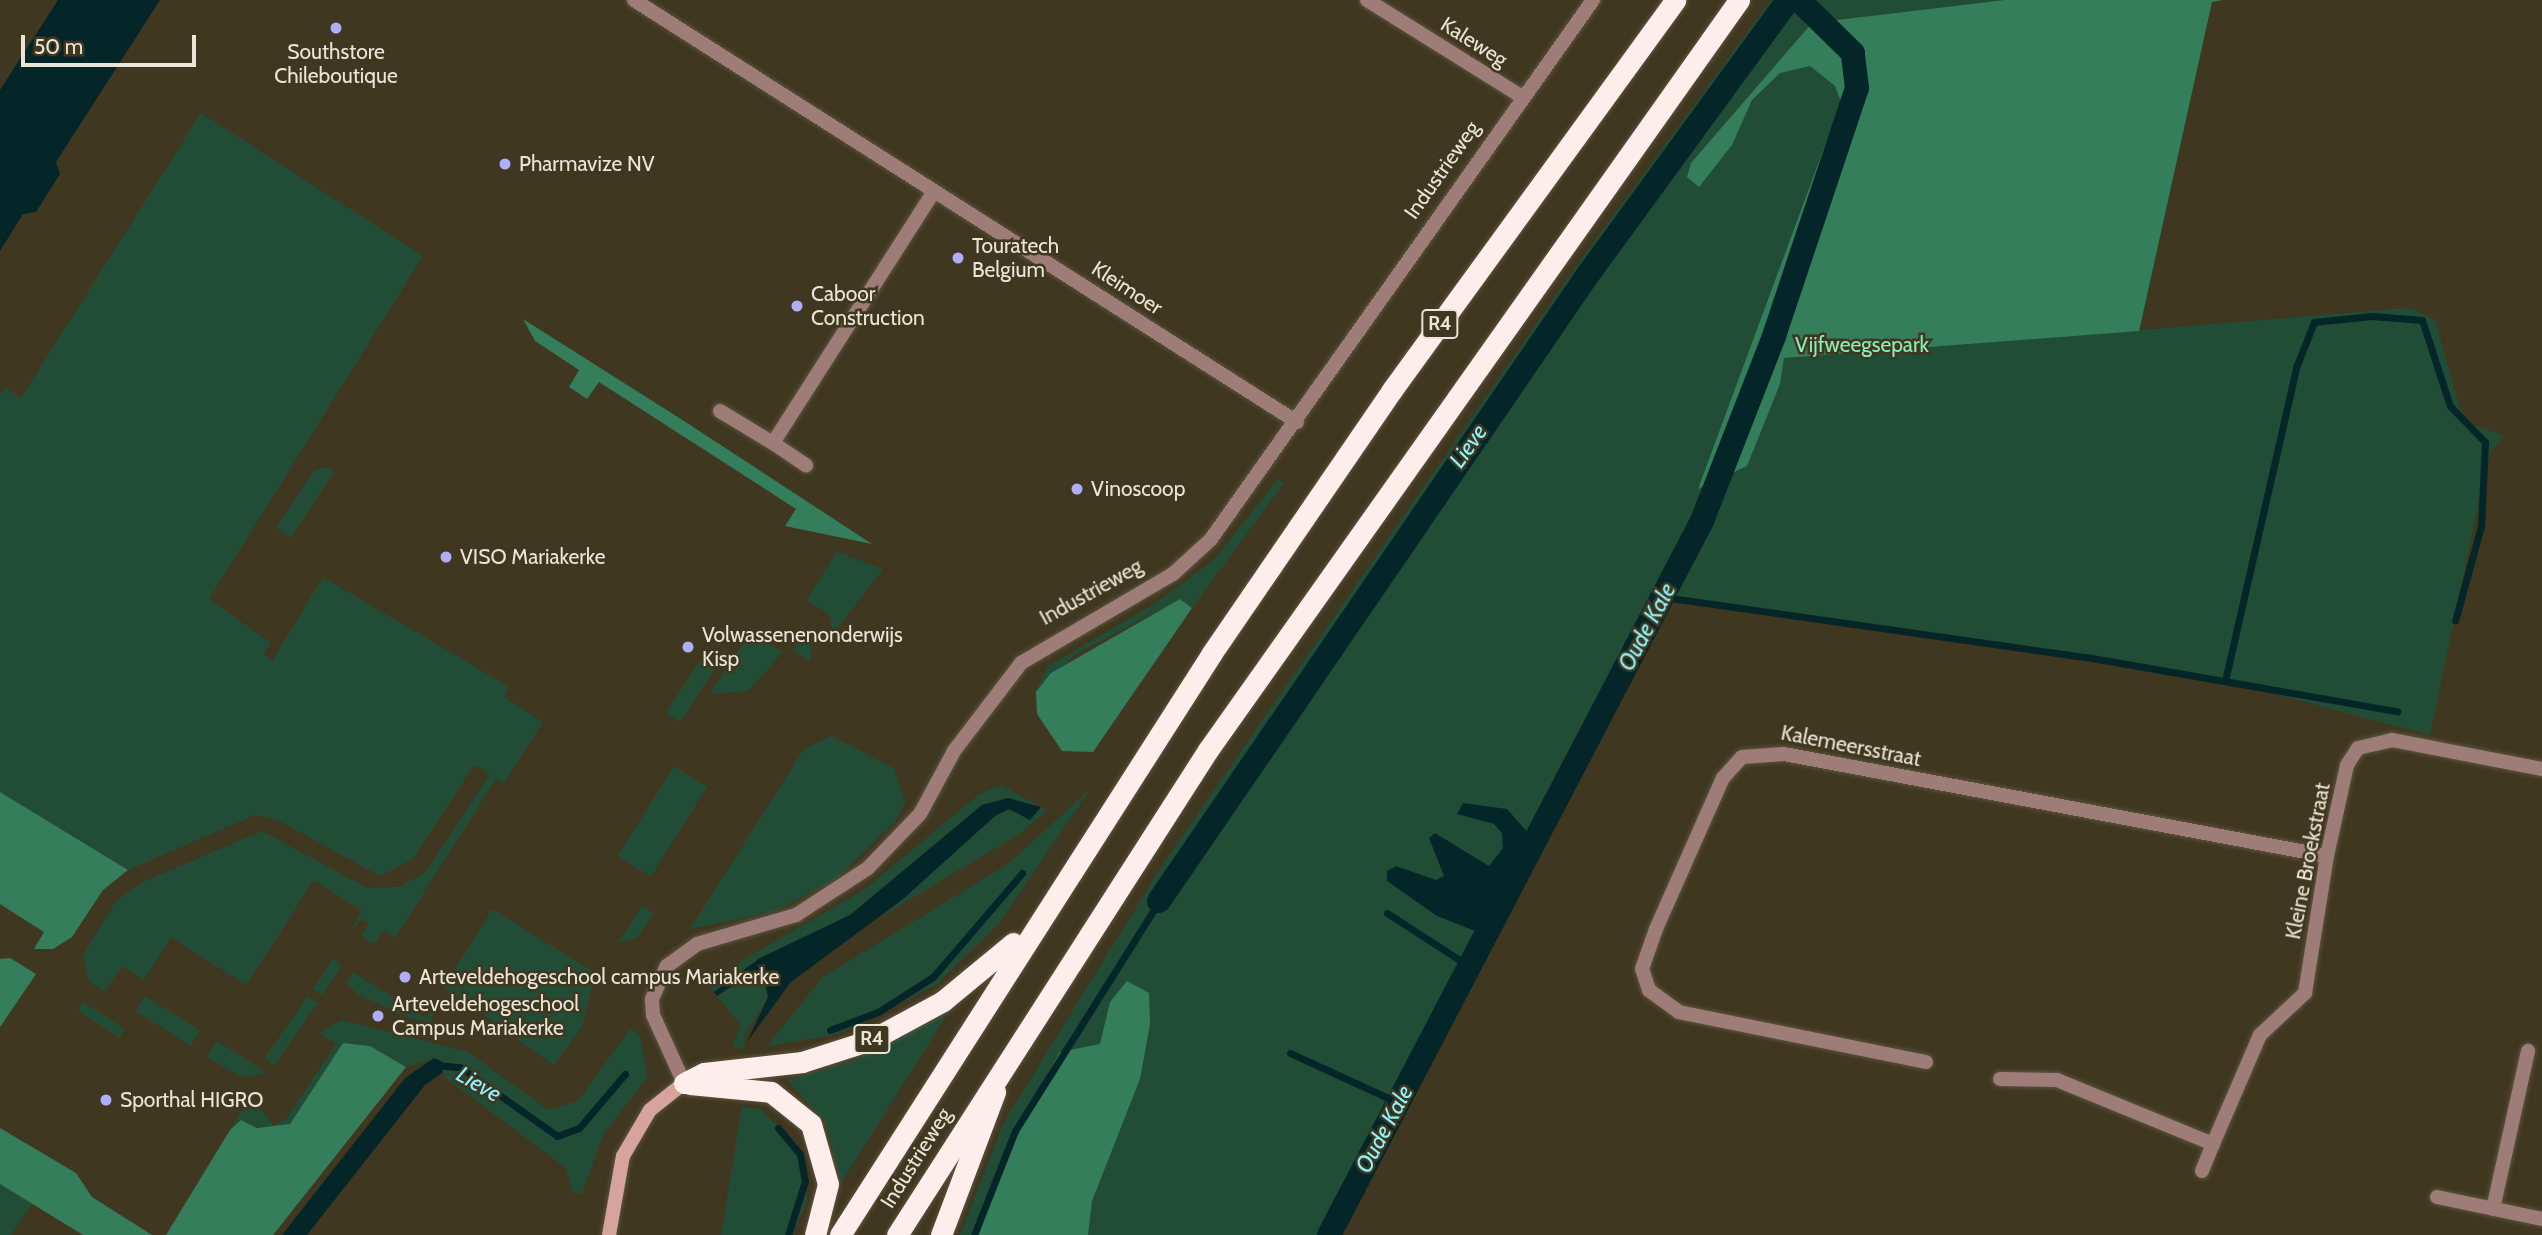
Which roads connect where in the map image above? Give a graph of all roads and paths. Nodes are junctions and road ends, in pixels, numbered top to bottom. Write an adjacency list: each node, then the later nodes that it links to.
1 (634, 0): 7 (street, Kleimoer)
2 (1367, 0): 6 (street, Kaleweg)
3 (1593, 0): 6 (street, Industrieweg)
4 (1675, 0): 14 (highway, Industrieweg / R4)
5 (1739, 0): 16 (highway, Industrieweg / R4)
6 (1522, 97): 9 (street, Industrieweg)
7 (934, 191): 9 (street, Kleimoer); 10 (street)
8 (720, 411): 10 (street)
9 (1297, 422): 19 (street, Industrieweg)
10 (772, 443): 11 (street)
11 (806, 465)
12 (2542, 769): 13 (street, Kleine Broekstraat)
13 (2328, 856): 17 (street, Kalemeersstraat); 20 (street, Kleine Broekstraat)
14 (1031, 928): 19 (highway, R4); 27 (highway, Industrieweg / R4)
15 (2528, 1051): 23 (street)
16 (1005, 1060): 28 (highway, Industrieweg / R4); 29 (highway)
17 (1926, 1062)
18 (2000, 1079): 20 (street)
19 (684, 1083): 25 (street); 26 (highway)
20 (2213, 1144): 21 (street, Kleine Broekstraat)
21 (2202, 1171)
22 (2437, 1197): 23 (street)
23 (2493, 1209): 24 (street)
24 (2542, 1219)
25 (609, 1235)
26 (815, 1235)
27 (840, 1235)
28 (897, 1235)
29 (941, 1235)

